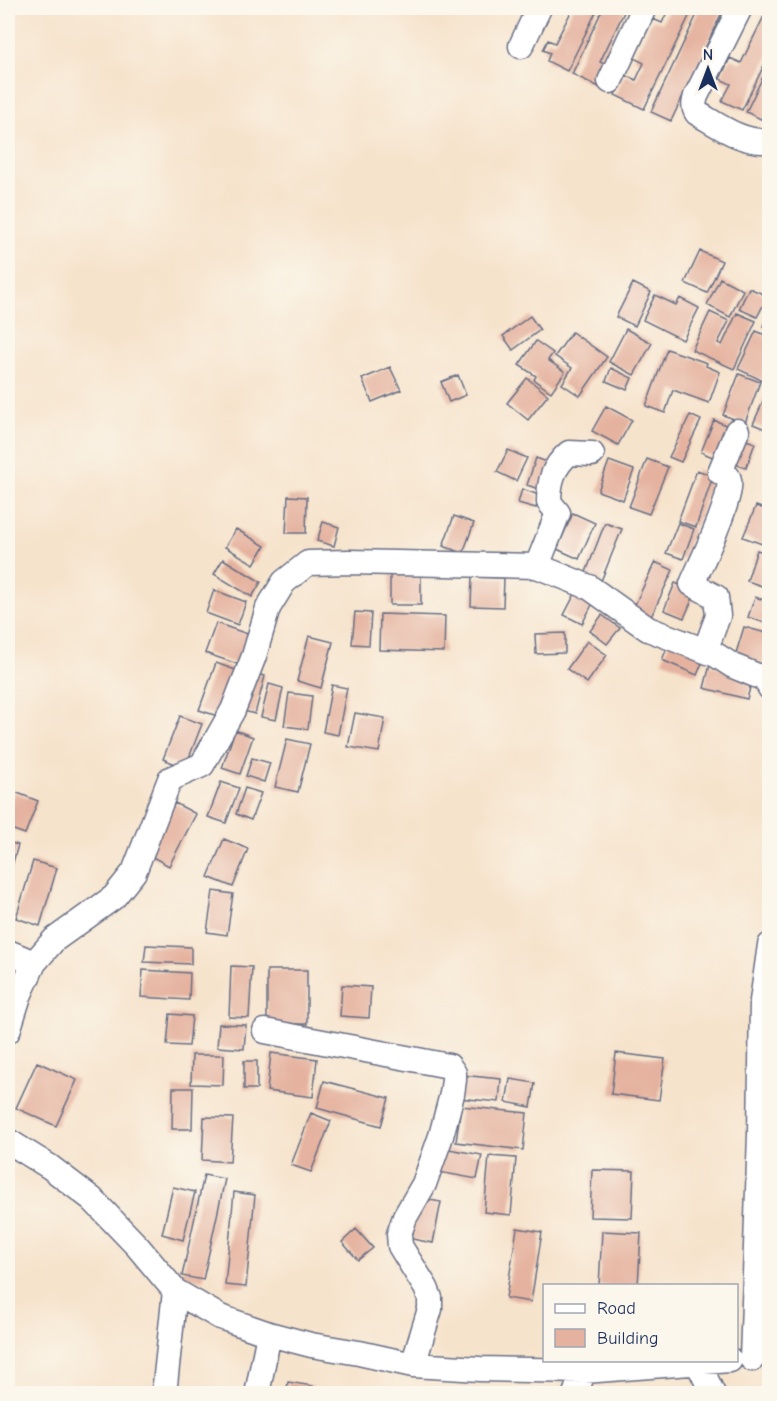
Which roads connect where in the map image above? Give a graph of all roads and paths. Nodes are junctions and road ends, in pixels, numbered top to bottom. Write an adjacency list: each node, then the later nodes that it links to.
1 (539, 8): 4 (street)
2 (644, 8): 5 (street)
3 (740, 8): 6 (street)
4 (521, 46)
5 (610, 81)
6 (770, 141)
7 (737, 431): 10 (street)
8 (592, 454): 9 (street)
9 (537, 566): 10 (street); 14 (street)
10 (705, 651): 11 (street)
11 (770, 688)
12 (8, 952): 14 (street)
13 (768, 953): 17 (street)
14 (34, 963): 15 (street)
15 (8, 1031)
16 (265, 1031): 25 (street)
17 (765, 1045): 18 (street)
18 (765, 1134): 22 (street)
19 (8, 1141): 20 (street)
20 (175, 1291): 21 (street); 27 (street)
21 (269, 1334): 25 (street); 28 (street)
22 (747, 1359)
23 (711, 1362): 24 (street)
24 (699, 1363): 26 (street); 30 (street)
25 (412, 1365): 26 (street)
26 (584, 1371): 29 (street)
27 (164, 1394)
28 (257, 1394)
29 (575, 1394)
30 (712, 1394)

